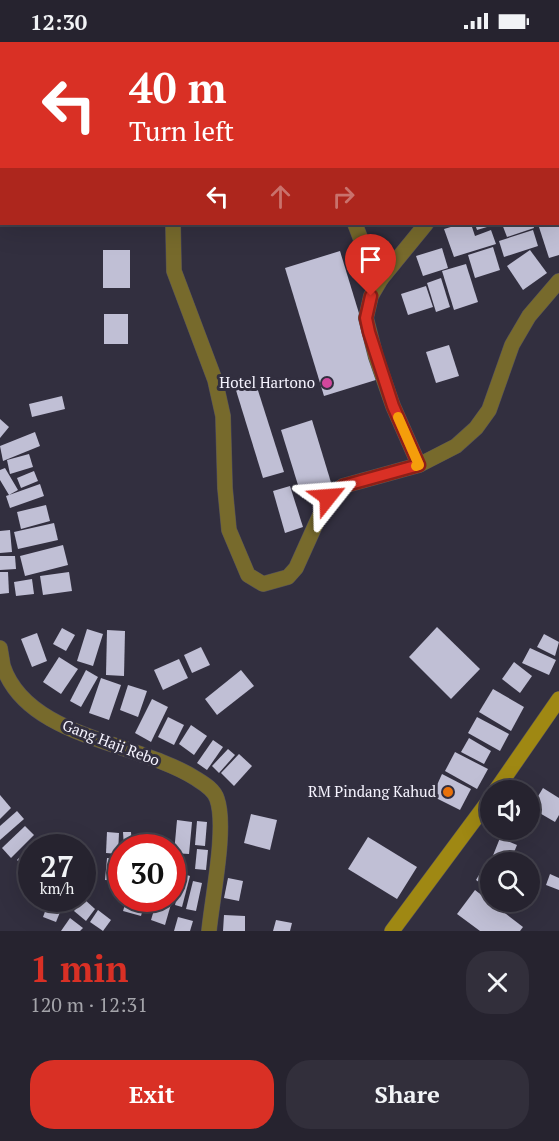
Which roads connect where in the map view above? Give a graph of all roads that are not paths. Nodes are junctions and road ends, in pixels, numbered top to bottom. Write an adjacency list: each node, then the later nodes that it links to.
1 (173, 225): 6 (street)
2 (355, 225): 4 (street)
3 (425, 225): 4 (street)
4 (381, 279): 6 (street)
5 (559, 281): 6 (street)
6 (419, 465)
7 (0, 648): 11 (street, Gang Haji Rebo)
8 (559, 699): 9 (main road)
9 (503, 780)
10 (480, 812): 12 (main road)
11 (209, 931)
12 (392, 931)

